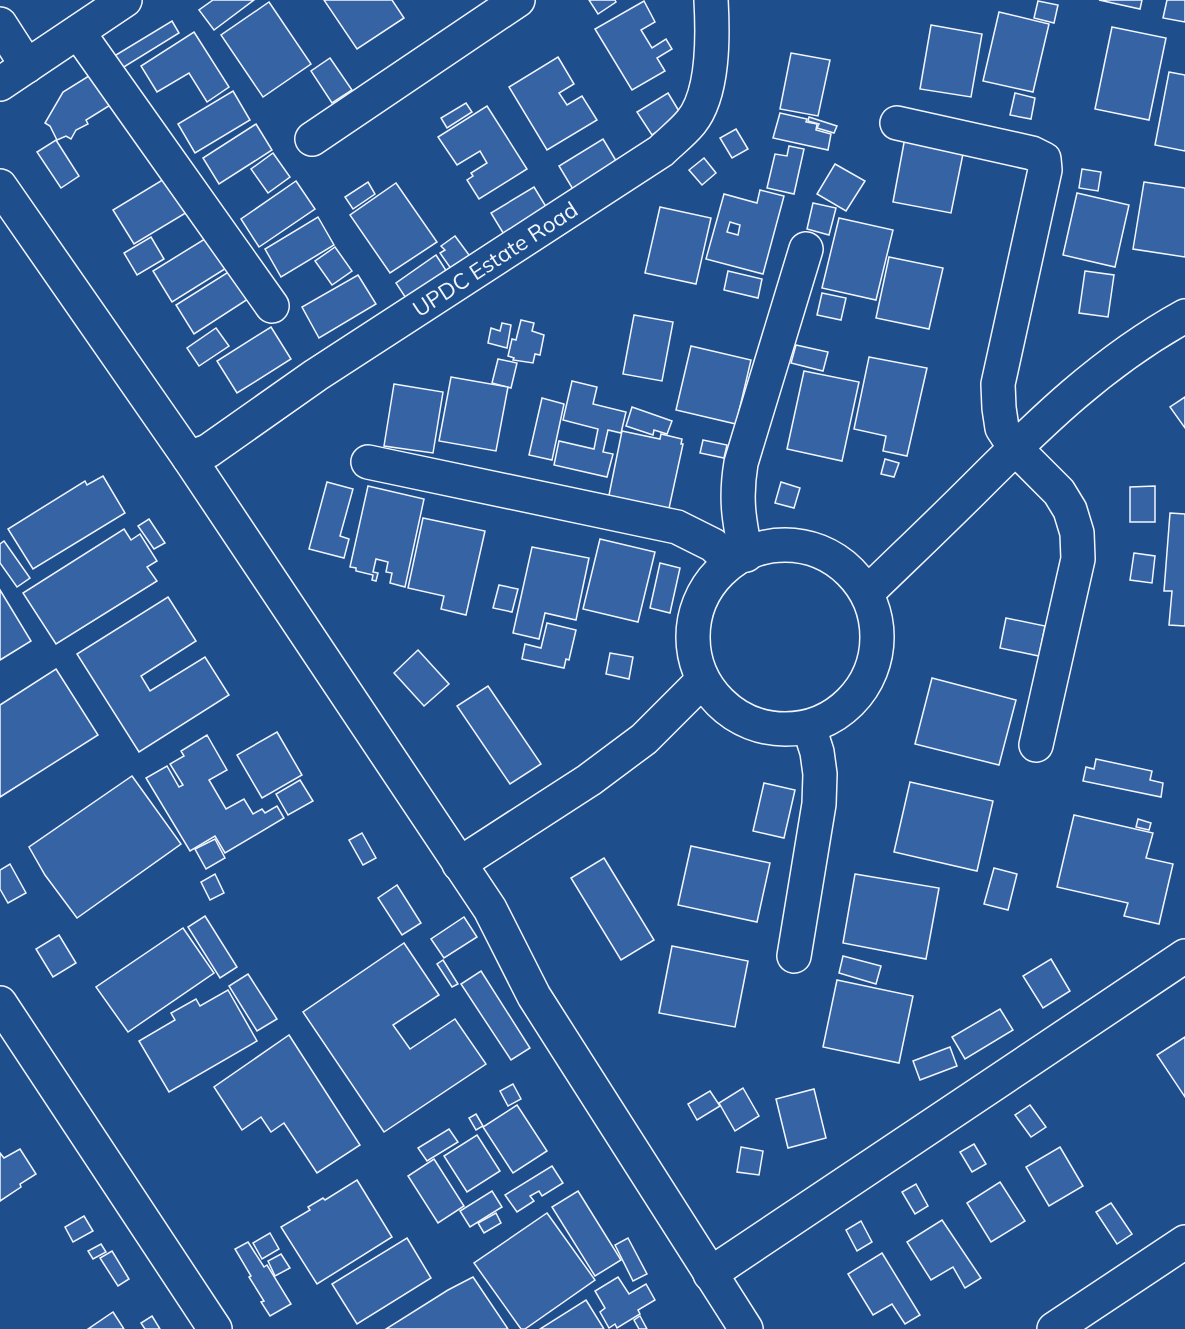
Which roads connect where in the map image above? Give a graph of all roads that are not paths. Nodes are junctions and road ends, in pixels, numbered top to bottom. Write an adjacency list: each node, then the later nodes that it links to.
1 (125, 0): 5 (main road)
2 (518, 0): 9 (main road)
3 (711, 0): 15 (main road, UPDC Estate Road)
4 (0, 24): 6 (main road)
5 (78, 32): 6 (main road); 12 (main road)
6 (27, 66): 7 (main road)
7 (0, 84)
8 (897, 123): 14 (main road)
9 (312, 139)
10 (0, 186): 15 (main road)
11 (806, 249): 17 (main road)
12 (272, 306)
13 (1185, 316): 14 (main road)
14 (1015, 448): 18 (main road); 21 (main road)
15 (189, 458): 22 (main road)
16 (368, 462): 17 (main road)
17 (739, 559): 18 (main road); 19 (main road)
18 (867, 593): 20 (main road)
19 (702, 681): 20 (main road); 22 (main road)
20 (809, 727): 23 (main road)
21 (1036, 745)
22 (459, 864): 27 (main road)
23 (794, 956)
24 (1185, 956): 27 (main road)
25 (0, 1003): 28 (main road)
26 (1185, 1242): 30 (main road)
27 (710, 1274): 29 (main road)
28 (215, 1329)
29 (746, 1329)
30 (1054, 1329)

